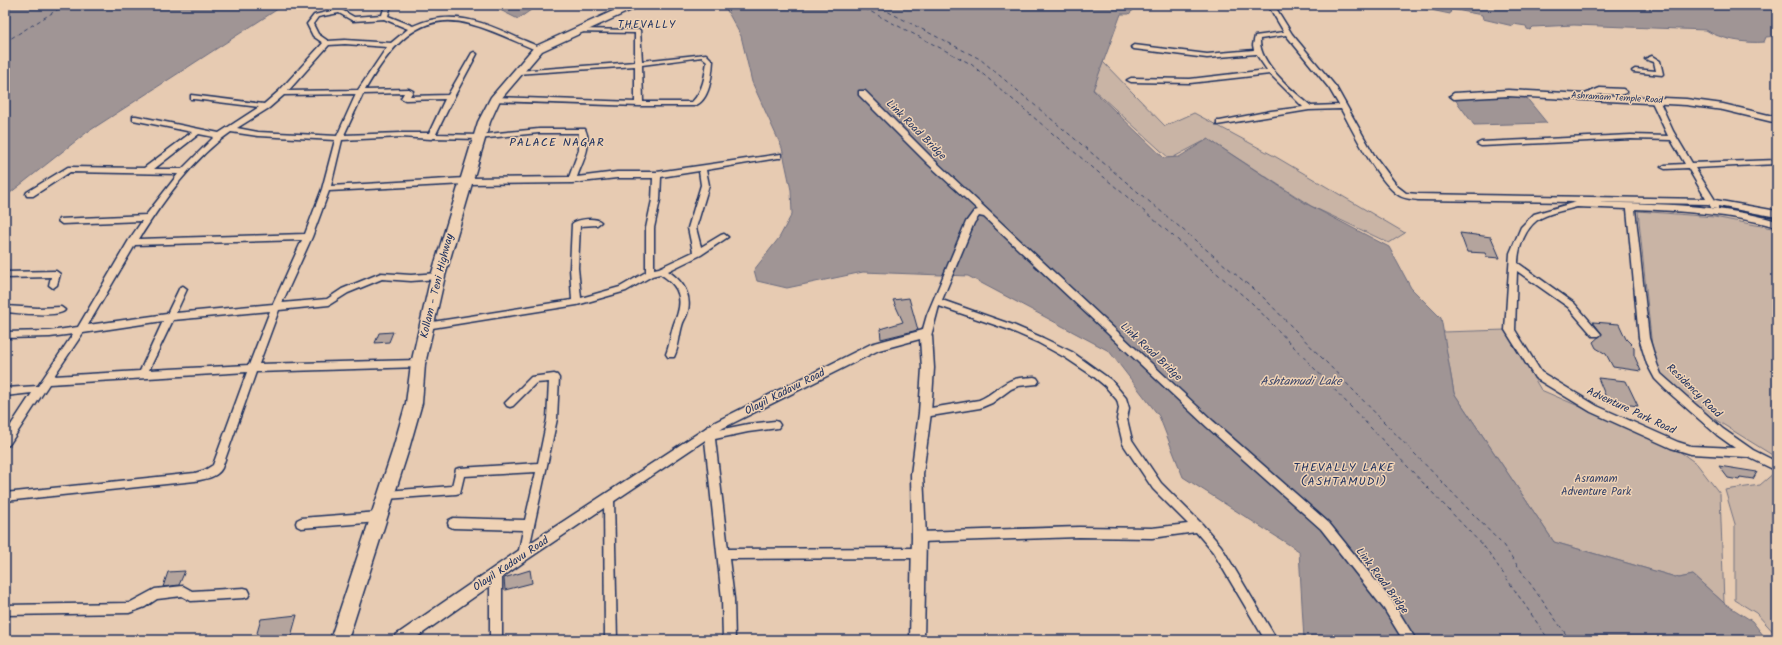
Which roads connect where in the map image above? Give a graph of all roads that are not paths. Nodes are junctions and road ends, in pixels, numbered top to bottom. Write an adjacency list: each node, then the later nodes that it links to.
1 (388, 5): 4 (street)
2 (634, 5): 6 (main road, Kollam - Teni Highway)
3 (1271, 5): 7 (street)
4 (385, 17): 5 (street); 8 (street)
5 (414, 29): 9 (street); 11 (street)
6 (575, 31): 11 (main road, Kollam - Teni Highway); 15 (street)
7 (1288, 33): 12 (street); 33 (street)
8 (327, 43): 9 (street); 21 (street)
9 (392, 46): 22 (street)
10 (1134, 47): 12 (street)
11 (538, 49): 18 (main road, Kollam - Teni Highway)
12 (1259, 52): 17 (street)
13 (474, 54): 26 (street)
14 (1648, 59): 16 (street)
15 (637, 64): 18 (street); 31 (street); 31 (street)
16 (1635, 71)
17 (1271, 72): 19 (street); 34 (street)
18 (518, 73): 29 (main road, Kollam - Teni Highway)
19 (1131, 80)
20 (1611, 91): 27 (street); 28 (street); 30 (street)
21 (282, 93): 22 (street); 32 (street)
22 (361, 93): 26 (street); 43 (street)
23 (862, 93): 61 (street, Link Road Bridge)
24 (1454, 96): 27 (street, Ashramam Temple Road)
25 (194, 97): 32 (street)
26 (450, 97): 41 (street)
27 (1587, 97): 28 (street, Ashramam Temple Road)
28 (1618, 99): 30 (street, Ashramam Temple Road)
29 (495, 100): 31 (street); 42 (main road, Kollam - Teni Highway)
30 (1654, 100): 36 (street, Ashramam Temple Road); 44 (street)
31 (639, 104)
32 (266, 106): 38 (street)
33 (1343, 107): 34 (street); 58 (street)
34 (1309, 108): 37 (street)
35 (136, 118): 39 (street)
36 (1777, 120)
37 (1220, 123)
38 (232, 130): 40 (street); 43 (street)
39 (198, 131): 40 (street); 51 (street)
40 (221, 136): 52 (street)
41 (432, 137): 42 (street); 43 (street)
42 (478, 137): 54 (street); 55 (main road, Kollam - Teni Highway)
43 (338, 138): 56 (street)
44 (1674, 138): 45 (street); 48 (street)
45 (1481, 144)
46 (778, 156): 50 (street)
47 (1777, 162): 48 (street)
48 (1690, 166): 49 (street); 58 (street)
49 (1665, 167)
50 (702, 168): 53 (street); 70 (street)
51 (146, 171): 52 (street); 57 (street)
52 (185, 172): 63 (street)
53 (658, 174): 54 (street); 73 (street)
54 (572, 180): 55 (street)
55 (465, 181): 56 (street); 75 (main road, Kollam - Teni Highway)
56 (326, 189): 68 (street)
57 (30, 194)
58 (1713, 202): 60 (street); 62 (street)
59 (1631, 206): 60 (street, Adventure Park Road); 71 (street, Adventure Park Road); 102 (street, Residency Road)
60 (1718, 213): 66 (street, Adventure Park Road)
61 (986, 214): 79 (street); 127 (street, Link Road Bridge)
62 (1777, 214)
63 (149, 218): 64 (street); 69 (street)
64 (62, 221)
65 (597, 222): 78 (street)
66 (1777, 224)
67 (724, 237): 70 (street)
68 (308, 238): 69 (street); 80 (street)
69 (132, 242): 85 (street)
70 (698, 253): 72 (street)
71 (1513, 264): 86 (street); 102 (street, Adventure Park Road)
72 (661, 271): 73 (street); 89 (street)
73 (650, 273): 78 (street)
74 (5, 275): 76 (street)
75 (438, 276): 80 (street); 84 (main road, Kollam - Teni Highway)
76 (53, 285)
77 (183, 289): 83 (street)
78 (577, 302): 84 (street)
79 (937, 302): 88 (street); 112 (street)
80 (276, 308): 83 (street); 91 (street)
81 (5, 309): 82 (street)
82 (61, 310)
83 (170, 317): 85 (street); 92 (street)
84 (426, 326): 90 (main road, Kollam - Teni Highway)
85 (80, 330): 87 (street); 93 (street)
86 (1596, 334)
87 (5, 335)
88 (926, 336): 98 (street); 100 (street, Olayil Kadavu Road)
89 (671, 354)
90 (418, 364): 91 (street); 105 (main road, Kollam - Teni Highway)
91 (253, 368): 92 (street); 106 (street)
92 (143, 374): 93 (street)
93 (48, 380): 95 (street)
94 (1034, 381): 98 (street)
95 (41, 389): 96 (street); 101 (street)
96 (5, 392)
97 (510, 402): 103 (street)
98 (925, 413): 113 (street)
99 (775, 425): 100 (street)
100 (710, 434): 107 (street, Olayil Kadavu Road); 115 (street)
101 (5, 442)
102 (1749, 453): 104 (street, Residency Road)
103 (542, 467): 105 (street); 111 (street)
104 (1777, 467)
105 (386, 495): 108 (main road, Kollam - Teni Highway)
106 (5, 497)
107 (609, 499): 116 (street, Olayil Kadavu Road); 123 (street)
108 (379, 517): 109 (street); 120 (main road, Kollam - Teni Highway)
109 (301, 523)
110 (453, 523): 111 (street)
111 (529, 525): 116 (street)
112 (1198, 527): 113 (street); 126 (street)
113 (919, 537): 114 (street)
114 (919, 552): 115 (street); 125 (street)
115 (723, 554): 124 (street)
116 (523, 555): 117 (street, Olayil Kadavu Road)
117 (496, 574): 121 (street, Olayil Kadavu Road); 122 (street)
118 (244, 593): 119 (street)
119 (5, 610)
120 (339, 640)
121 (401, 640)
122 (496, 640)
123 (611, 640)
124 (729, 640)
125 (917, 640)
126 (1271, 640)
127 (1410, 640)

